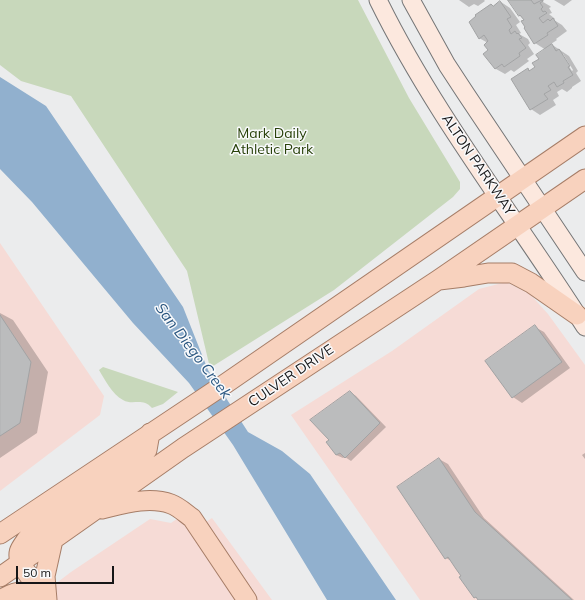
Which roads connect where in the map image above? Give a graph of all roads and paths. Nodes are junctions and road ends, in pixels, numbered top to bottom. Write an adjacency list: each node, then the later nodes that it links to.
1 (378, 0): 6 (main road, ALTON PARKWAY)
2 (411, 0): 4 (main road, ALTON PARKWAY)
3 (585, 136): 4 (main road)
4 (523, 179): 6 (main road); 7 (main road, ALTON PARKWAY)
5 (585, 179): 7 (main road, CULVER DRIVE)
6 (498, 195): 8 (main road, ALTON PARKWAY); 12 (main road)
7 (542, 208): 8 (main road, CULVER DRIVE); 9 (main road, ALTON PARKWAY)
8 (518, 225): 10 (main road, CULVER DRIVE); 11 (main road, ALTON PARKWAY)
9 (585, 272)
10 (438, 280): 11 (main road); 13 (main road, CULVER DRIVE)
11 (581, 321)
12 (150, 433): 14 (main road); 16 (main road)
13 (94, 510): 15 (main road, CULVER DRIVE); 20 (main road)
14 (0, 534)
15 (53, 540): 16 (main road, CULVER DRIVE); 19 (main road)
16 (20, 563): 17 (main road, CULVER DRIVE); 19 (main road)
17 (0, 577)
18 (1, 600): 19 (main road)
19 (46, 600)
20 (247, 600)

